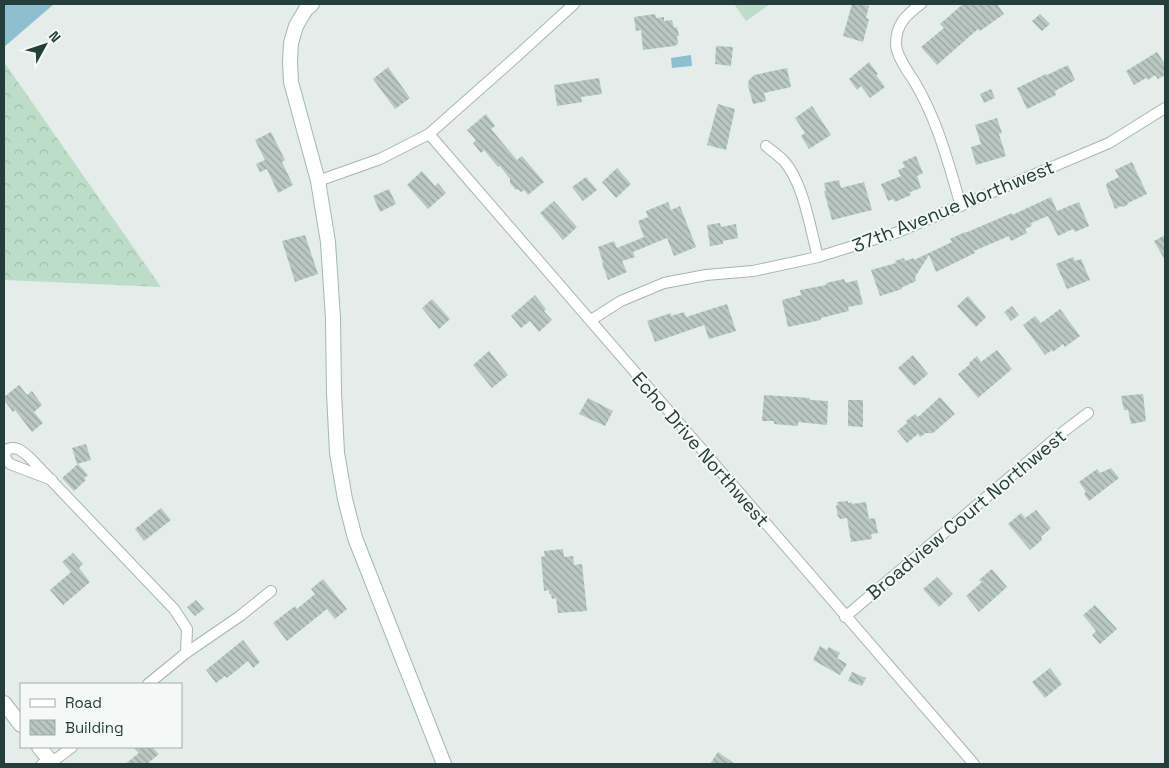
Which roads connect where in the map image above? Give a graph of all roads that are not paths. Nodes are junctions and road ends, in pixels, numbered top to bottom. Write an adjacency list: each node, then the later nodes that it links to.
1 (312, 4): 7 (street)
2 (574, 4): 5 (street)
3 (921, 4): 8 (street)
4 (1165, 108): 8 (street, 37th Avenue Northwest)
5 (429, 134): 7 (street); 10 (street, Echo Drive Northwest)
6 (766, 146): 9 (street)
7 (318, 181): 22 (street)
8 (961, 206): 9 (street, 37th Avenue Northwest)
9 (818, 257): 10 (street, 37th Avenue Northwest)
10 (590, 320): 14 (street, Echo Drive Northwest)
11 (1088, 413): 14 (street, Broadview Court Northwest)
12 (52, 480): 15 (street)
13 (271, 591): 15 (street)
14 (845, 616): 23 (street, Echo Drive Northwest)
15 (186, 653): 16 (street)
16 (149, 683)
17 (4, 703): 18 (street)
18 (20, 724)
19 (40, 748): 21 (street)
20 (71, 748): 21 (street)
21 (48, 763)
22 (444, 764)
23 (974, 764)

